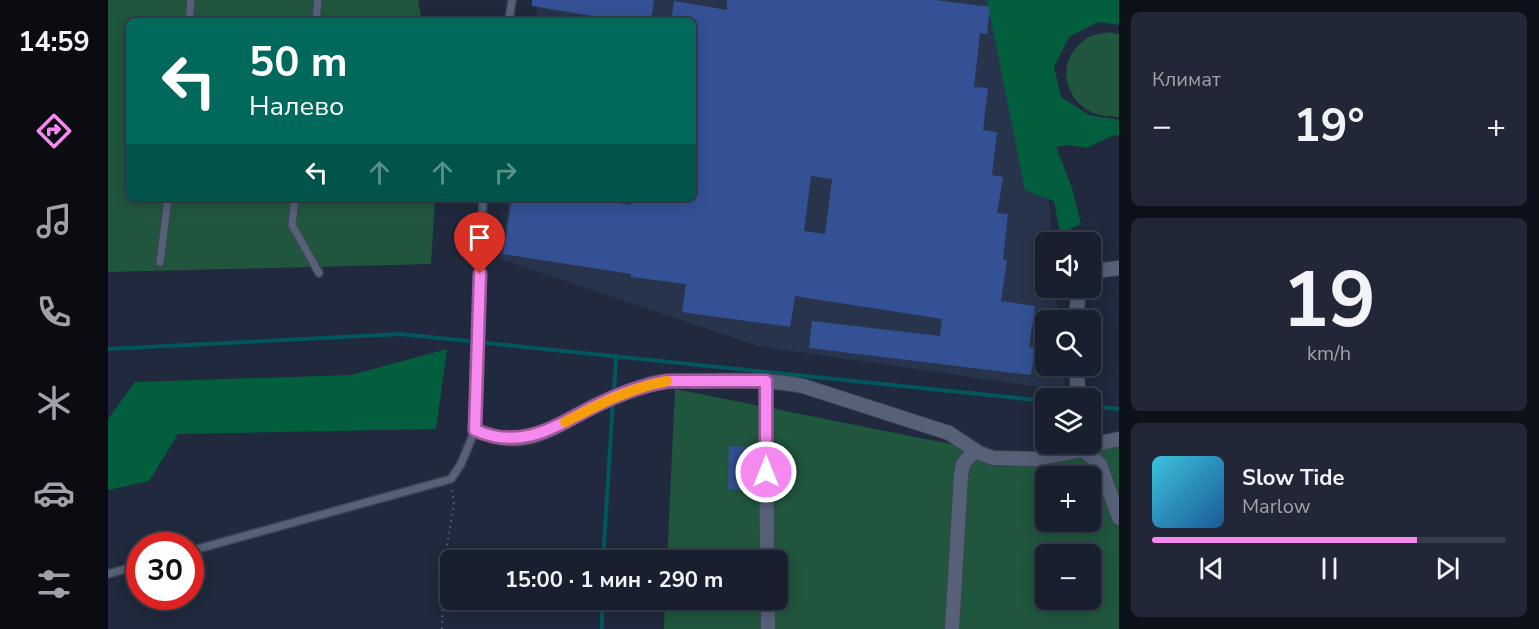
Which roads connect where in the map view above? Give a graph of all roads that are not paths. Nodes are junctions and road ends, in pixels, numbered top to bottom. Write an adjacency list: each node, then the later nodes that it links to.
1 (192, 0): 4 (lane)
2 (318, 0): 5 (lane)
3 (512, 0): 6 (lane)
4 (189, 18)
5 (316, 18)
6 (509, 18)
7 (168, 201): 10 (lane)
8 (296, 201): 13 (lane)
9 (483, 201): 15 (lane)
10 (160, 262)
11 (1119, 268): 12 (street)
12 (1101, 271)
13 (319, 273)
14 (766, 381): 15 (street); 18 (street); 23 (street)
15 (475, 430): 22 (lane)
16 (1119, 439): 17 (street)
17 (1101, 442)
18 (975, 450): 19 (street); 28 (street)
19 (1062, 454)
20 (1089, 454): 21 (street)
21 (1119, 518)
22 (204, 547)
23 (767, 550)
24 (126, 569): 25 (lane)
25 (108, 574)
26 (768, 610): 27 (street)
27 (768, 629)
28 (952, 629)

